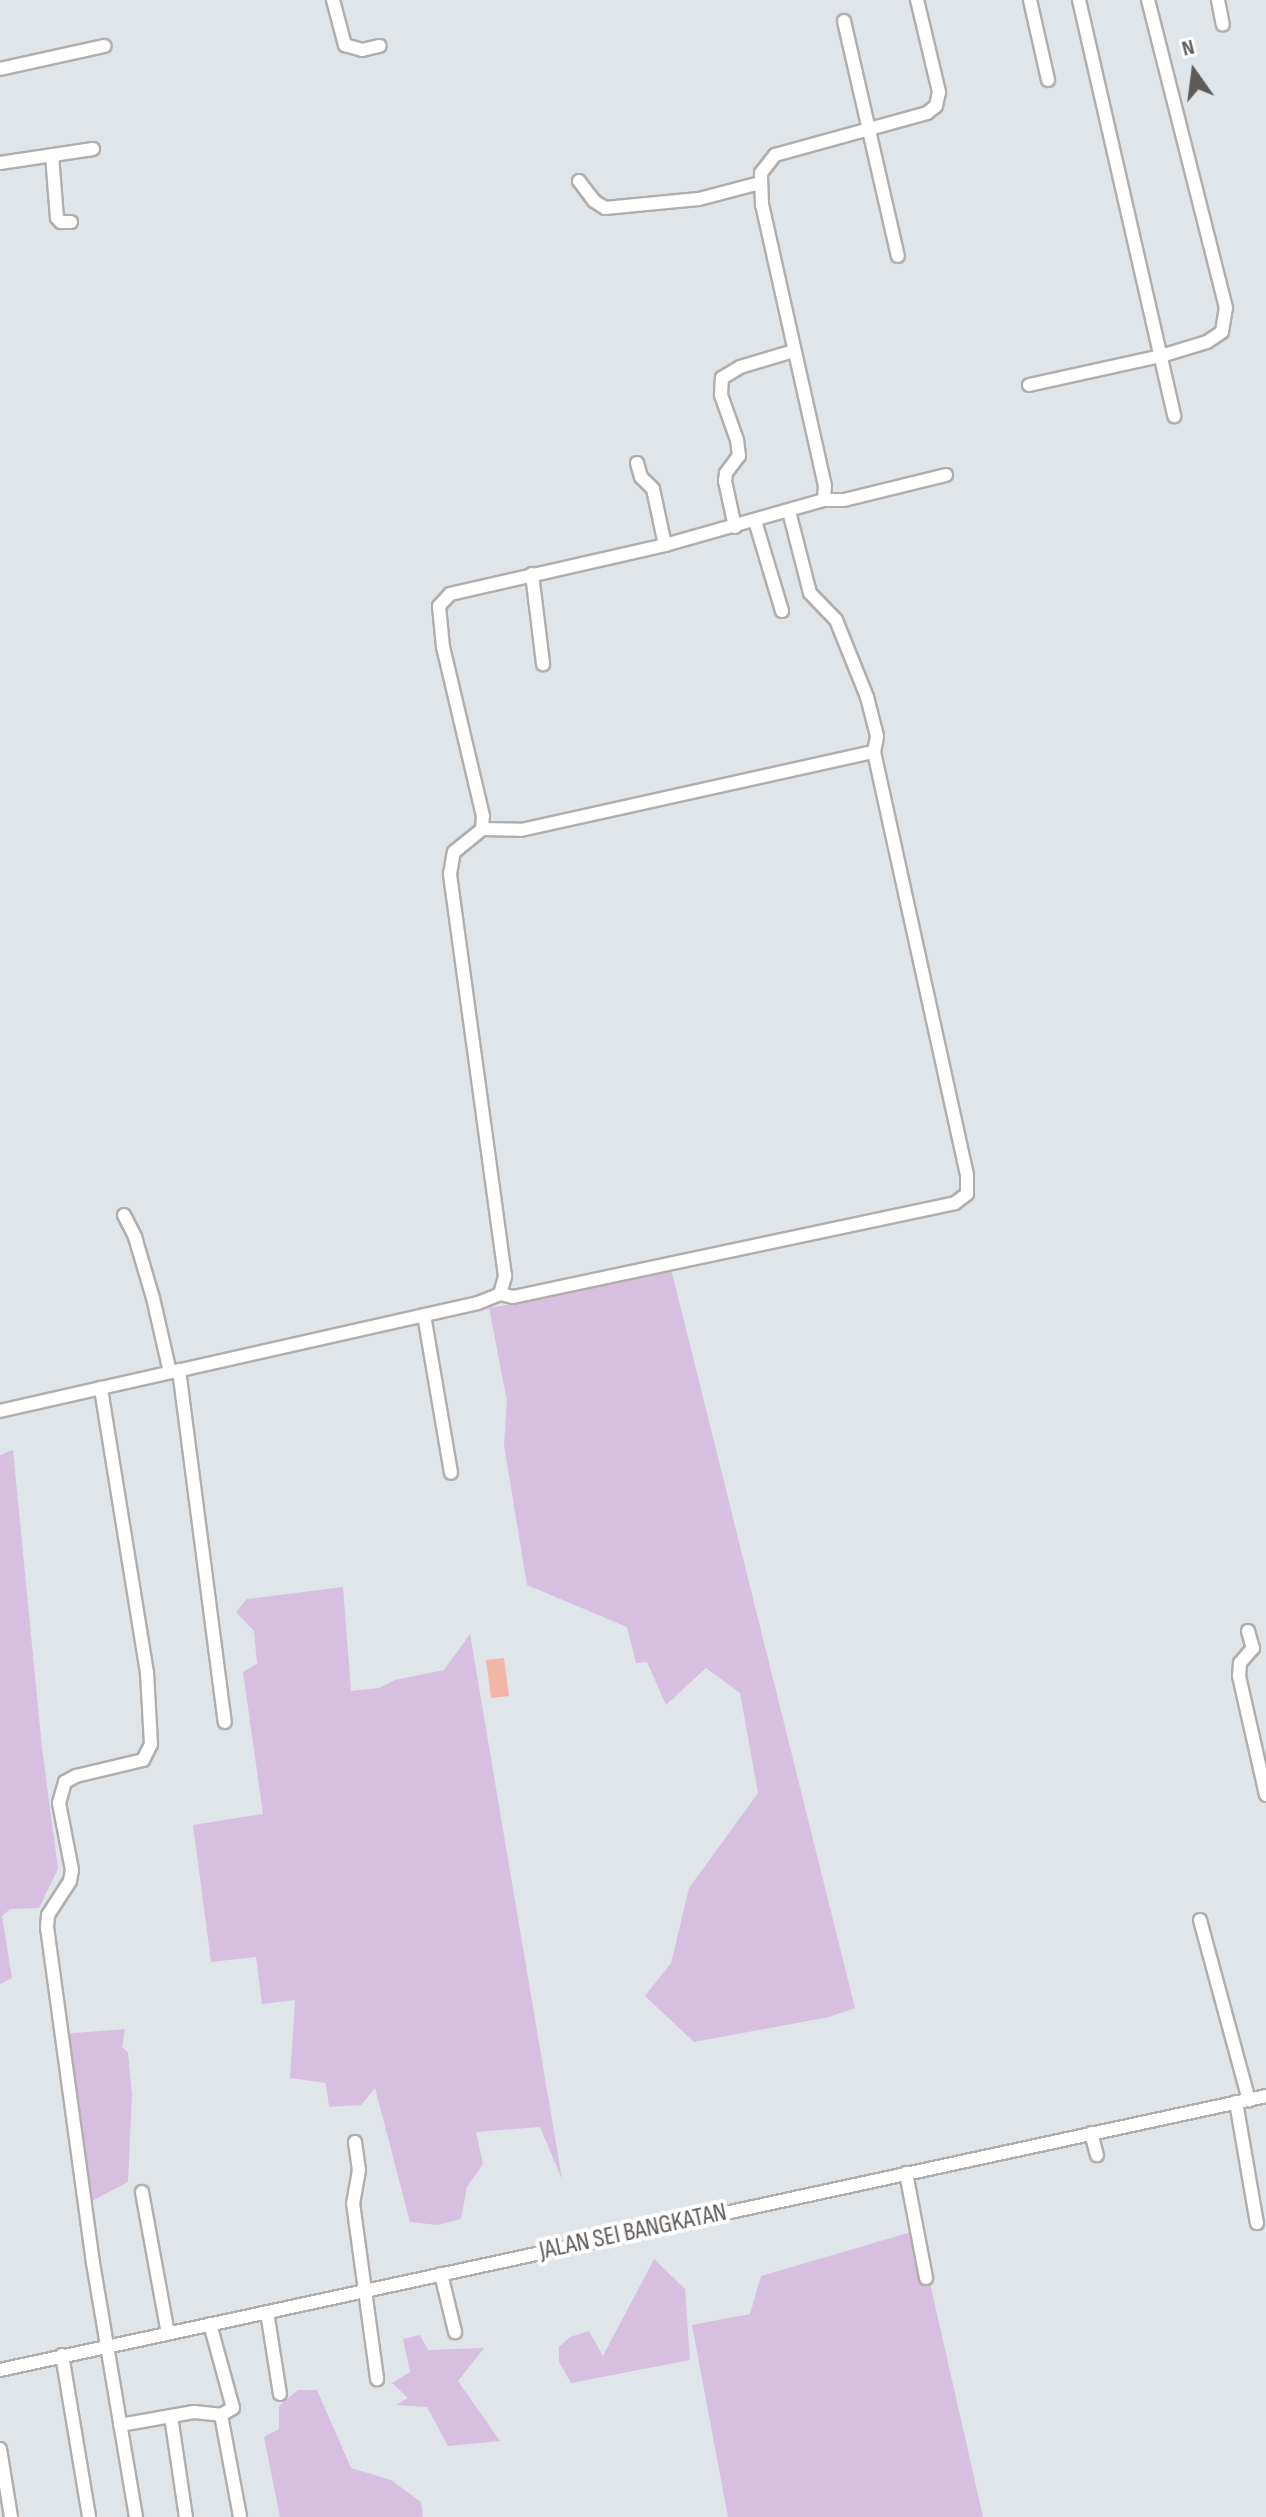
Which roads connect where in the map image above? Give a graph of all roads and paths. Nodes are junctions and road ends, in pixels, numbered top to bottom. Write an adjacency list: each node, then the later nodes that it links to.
1 (333, 0): 10 (street)
2 (917, 0): 13 (street)
3 (1030, 0): 12 (street)
4 (1079, 0): 22 (street)
5 (1148, 0): 22 (street)
6 (1218, 0): 8 (street)
7 (844, 21): 13 (street)
8 (1223, 25)
9 (105, 46): 11 (street)
10 (380, 46)
11 (0, 69)
12 (1048, 80)
13 (868, 128): 18 (street); 20 (street)
14 (93, 149): 15 (street)
15 (52, 155): 16 (street); 19 (street)
16 (0, 163)
17 (579, 181): 18 (street)
18 (760, 183): 21 (street)
19 (71, 222)
20 (898, 256)
21 (794, 351): 27 (street); 30 (street)
22 (1161, 356): 23 (street); 24 (street)
23 (1029, 385)
24 (1174, 416)
25 (637, 463): 31 (street)
26 (946, 475): 27 (street)
27 (824, 500): 28 (street)
28 (789, 511): 29 (street); 35 (street)
29 (755, 521): 30 (street); 33 (street)
30 (735, 527): 31 (street)
31 (665, 545): 32 (street)
32 (532, 574): 34 (street); 36 (street)
33 (782, 611)
34 (543, 664)
35 (874, 752): 36 (street); 38 (street)
36 (482, 829): 38 (street)
37 (124, 1215): 40 (street)
38 (500, 1294): 39 (street)
39 (424, 1315): 40 (street); 43 (street)
40 (174, 1371): 41 (street); 45 (street)
41 (101, 1388): 42 (street); 63 (street)
42 (0, 1411)
43 (451, 1473)
44 (1248, 1631): 46 (street)
45 (225, 1722)
46 (1266, 1795)
47 (1200, 1920): 49 (street)
48 (1266, 2096): 49 (street, JALAN SEI BANGKATAN)
49 (1242, 2101): 50 (street, JALAN SEI BANGKATAN); 55 (street)
50 (1091, 2133): 52 (street); 53 (street, JALAN SEI BANGKATAN)
51 (355, 2142): 58 (street)
52 (1097, 2155)
53 (906, 2173): 56 (street, JALAN SEI BANGKATAN); 57 (street)
54 (142, 2192): 62 (street)
55 (1257, 2223)
56 (441, 2274): 58 (street, JALAN SEI BANGKATAN); 61 (street)
57 (926, 2278)
58 (365, 2291): 59 (street, JALAN SEI BANGKATAN); 66 (street)
59 (267, 2312): 60 (street, JALAN SEI BANGKATAN); 67 (street)
60 (210, 2324): 62 (street, JALAN SEI BANGKATAN); 68 (street)
61 (455, 2332)
62 (168, 2333): 63 (street, JALAN SEI BANGKATAN)
63 (107, 2346): 64 (street, JALAN SEI BANGKATAN); 70 (street)
64 (62, 2355): 65 (street, JALAN SEI BANGKATAN); 73 (street)
65 (0, 2370)
66 (377, 2379)
67 (280, 2394)
68 (221, 2415): 69 (street); 76 (street)
69 (171, 2416): 70 (street); 75 (street)
70 (120, 2425): 74 (street)
71 (0, 2449): 72 (street)
72 (11, 2517)
73 (89, 2517)
74 (136, 2517)
75 (186, 2517)
76 (240, 2517)

